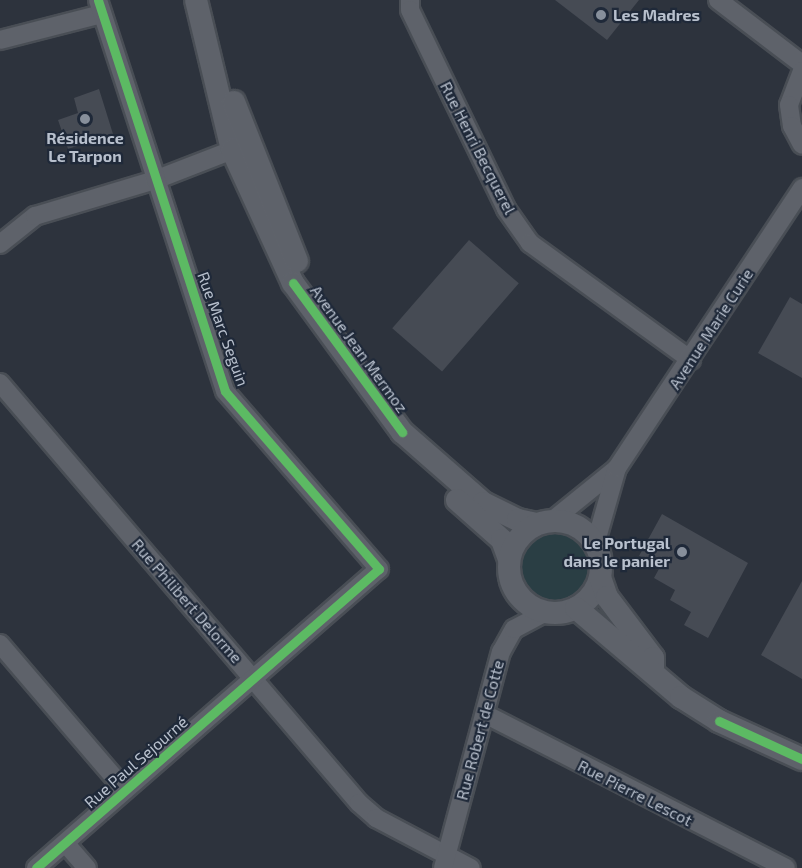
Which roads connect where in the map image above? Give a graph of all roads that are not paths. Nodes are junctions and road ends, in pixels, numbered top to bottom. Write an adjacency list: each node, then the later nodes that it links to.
1 (196, 0): 9 (street, Avenue Jean Mermoz)
2 (203, 0): 9 (street, Avenue Jean Mermoz)
3 (410, 0): 15 (street, Rue Henri Becquerel)
4 (718, 0): 7 (street)
5 (100, 7): 6 (street); 11 (street, Rue Marc Seguin)
6 (0, 40)
7 (802, 64)
8 (802, 71): 10 (street)
9 (234, 145): 11 (street); 14 (street, Avenue Jean Mermoz); 14 (street, Avenue Jean Mermoz)
10 (802, 146)
11 (155, 180): 13 (street); 27 (street, Rue Marc Seguin)
12 (802, 188): 15 (street, Avenue Marie Curie)
13 (0, 244)
14 (339, 346): 17 (street, Avenue Jean Mermoz)
15 (691, 360): 18 (street, Avenue Marie Curie)
16 (0, 382): 27 (street, Rue Philibert Delorme)
17 (402, 432): 19 (street, Avenue Jean Mermoz); 21 (street, Avenue Jean Mermoz)
18 (617, 468): 19 (street, Avenue Marie Curie); 20 (street, Avenue Marie Curie)
19 (545, 522): 20 (street); 21 (street)
20 (596, 545): 22 (street)
21 (509, 559): 24 (street)
22 (600, 577): 23 (street); 26 (street)
23 (576, 608): 24 (street); 26 (street)
24 (546, 612): 28 (street, Rue Robert de Cotte)
25 (0, 644): 30 (street)
26 (653, 669): 29 (street)
27 (256, 680): 30 (street, Rue Paul Sejourné); 32 (street, Rue Philibert Delorme)
28 (485, 714): 32 (street, Rue Robert de Cotte); 36 (street, Rue Pierre Lescot)
29 (802, 759)
30 (124, 790): 31 (street, Rue Paul Sejourné)
31 (66, 844): 33 (street, Rue Paul Sejourné); 34 (street)
32 (445, 862): 35 (street, Rue Philibert Delorme)
33 (36, 868)
34 (87, 868)
35 (471, 868)
36 (786, 868)

